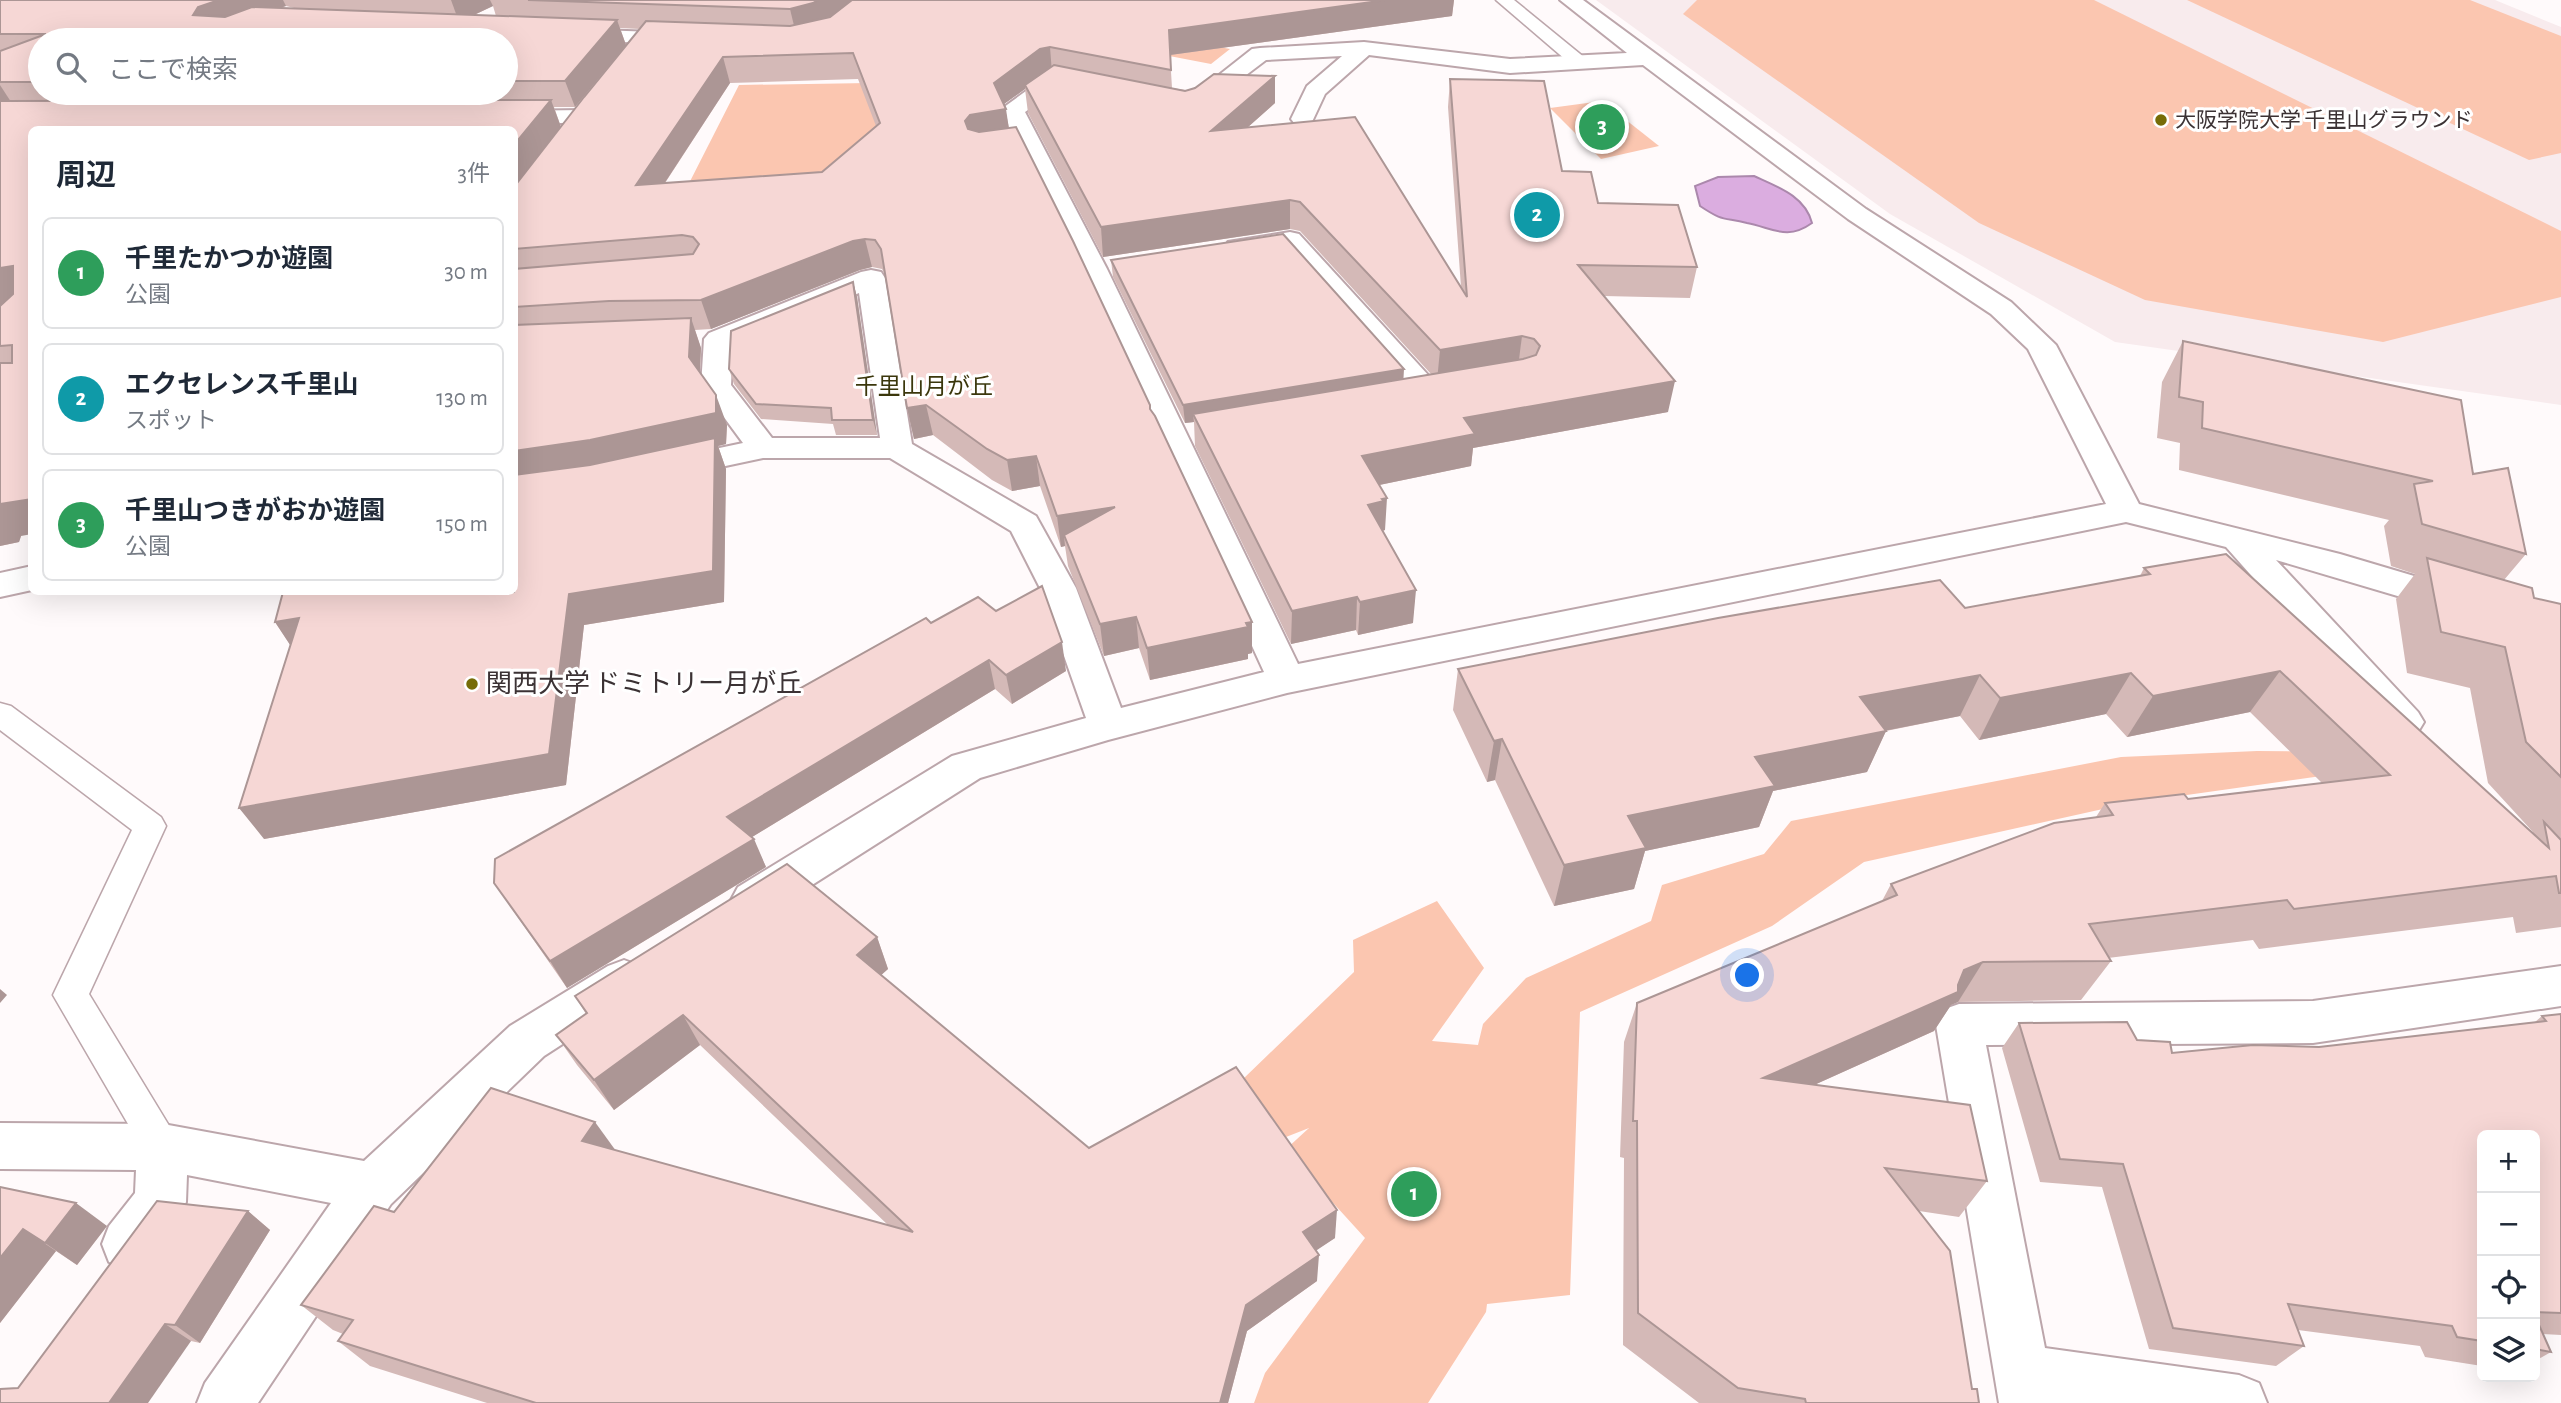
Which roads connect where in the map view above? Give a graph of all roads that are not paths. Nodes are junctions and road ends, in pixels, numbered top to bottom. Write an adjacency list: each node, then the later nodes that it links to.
1 (1504, 0): 9 (lane)
2 (1570, 0): 8 (street)
3 (555, 34): 4 (street)
4 (647, 38): 5 (street); 7 (street)
5 (701, 40)
6 (1364, 48): 9 (street); 12 (street); 15 (street)
7 (631, 58)
8 (1647, 58): 9 (street); 22 (street)
9 (1579, 62)
10 (1092, 91): 27 (street)
11 (599, 97): 13 (street)
12 (1175, 110)
13 (583, 117): 14 (street); 16 (street)
14 (485, 118)
15 (1303, 119)
16 (568, 138)
17 (1211, 252): 18 (street)
18 (1429, 394)
19 (763, 448): 20 (street); 20 (street); 21 (street)
20 (897, 448): 29 (street)
21 (643, 474)
22 (2126, 511): 23 (street); 27 (street)
23 (2240, 542): 26 (street); 30 (street)
24 (28, 579): 25 (street)
25 (0, 585)
26 (2496, 613)
27 (1287, 680): 29 (street)
28 (0, 714): 35 (lane)
29 (1108, 726): 31 (street)
30 (2423, 743)
31 (717, 922)
32 (657, 959): 36 (street)
33 (2561, 986): 38 (street)
34 (0, 1146): 35 (street)
35 (163, 1147): 36 (street); 37 (street)
36 (373, 1187): 39 (street)
37 (102, 1280)
38 (2025, 1388): 40 (street)
39 (233, 1401)
40 (2239, 1403)

